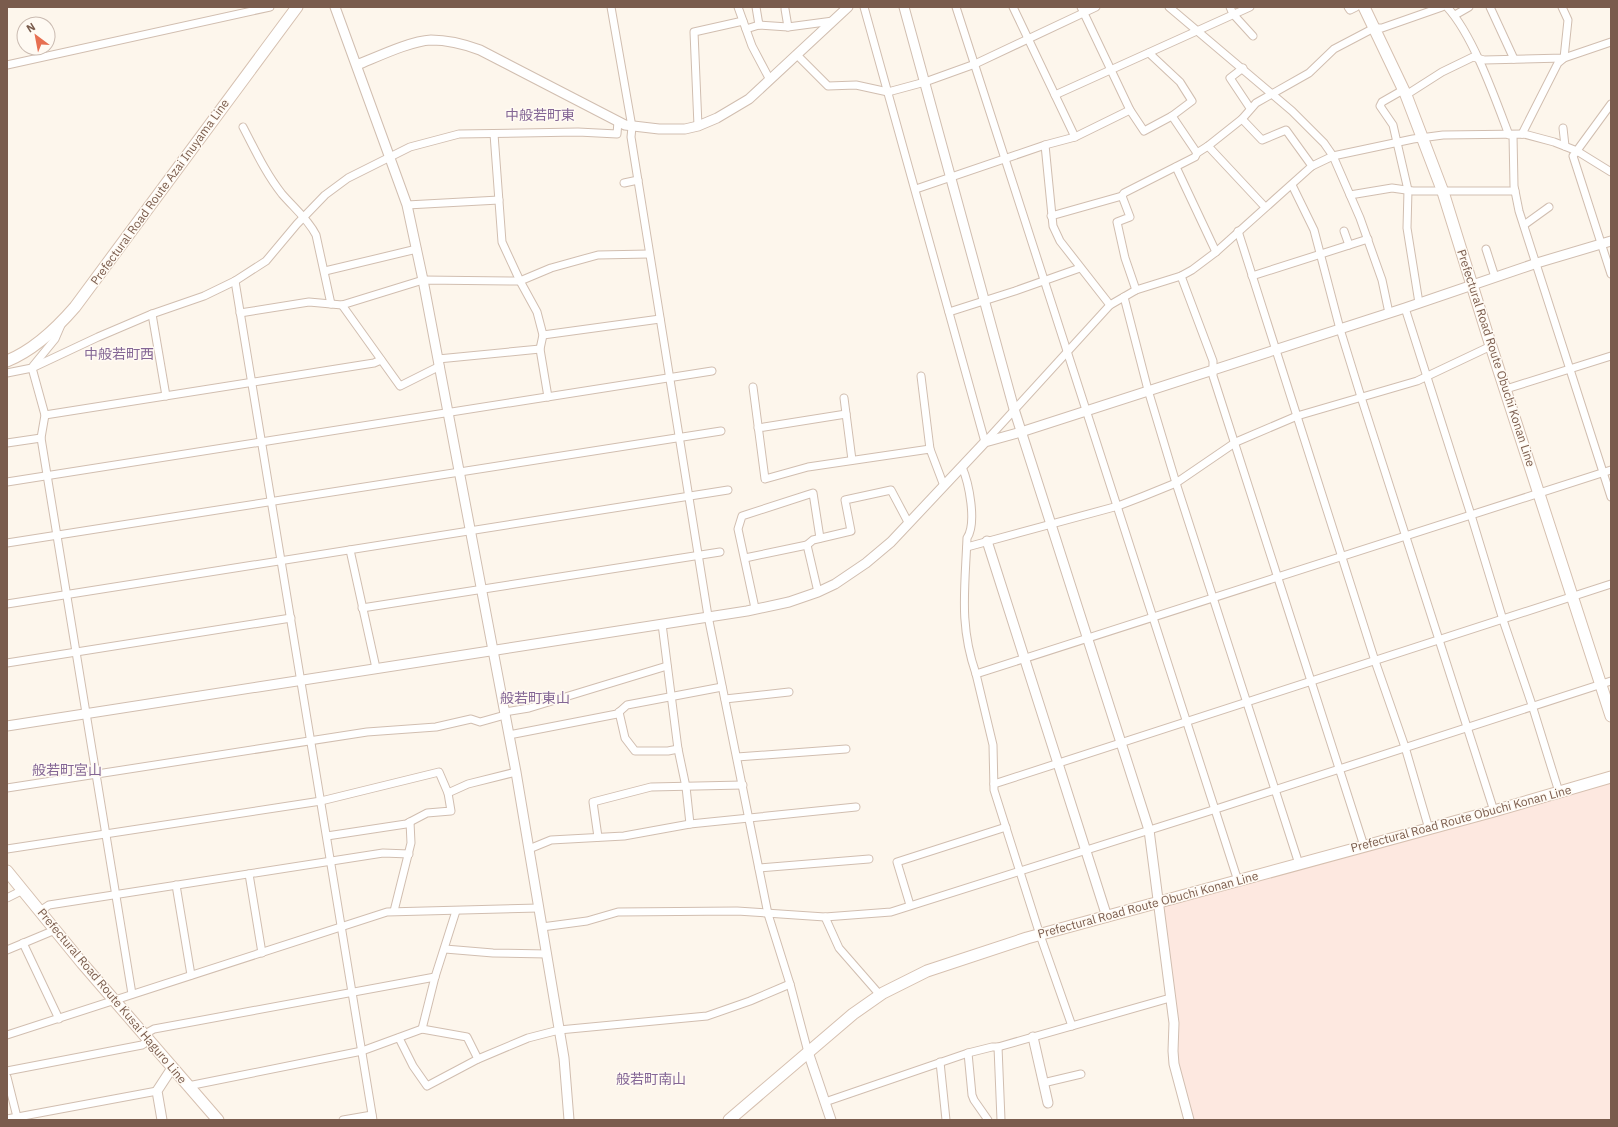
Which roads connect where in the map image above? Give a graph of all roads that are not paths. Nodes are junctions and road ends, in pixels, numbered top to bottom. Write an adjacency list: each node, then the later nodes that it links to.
1 (270, 7): 43 (street)
2 (296, 7): 133 (main road, Prefectural Road Route Azai Inuyama Line)
3 (335, 7): 44 (street)
4 (611, 7): 61 (street)
5 (738, 7): 28 (street)
6 (756, 7): 29 (street)
7 (848, 7): 27 (street)
8 (864, 7): 49 (street)
9 (904, 7): 48 (street)
10 (956, 7): 42 (street)
11 (1013, 7): 35 (street)
12 (1096, 7): 24 (street)
13 (1169, 7): 33 (street)
14 (1250, 7): 25 (street)
15 (1348, 7): 16 (street)
16 (1356, 7)
17 (1364, 7): 31 (main road, Prefectural Road Route Obuchi Konan Line)
18 (1442, 7): 31 (street)
19 (1447, 7): 26 (street)
20 (1468, 7): 26 (street)
21 (1490, 7): 41 (street)
22 (1562, 7): 39 (street)
23 (785, 9): 30 (street)
24 (1082, 10): 35 (street); 46 (street)
25 (1232, 10): 33 (street); 34 (street)
26 (1455, 15): 40 (street)
27 (833, 20): 30 (street); 38 (street)
28 (743, 21): 32 (street); 59 (street)
29 (759, 25): 30 (street); 32 (street)
30 (788, 27)
31 (1374, 28): 50 (main road, Prefectural Road Route Obuchi Konan Line); 52 (street)
32 (746, 30): 47 (street)
33 (1197, 31): 37 (street); 45 (street)
34 (1254, 36)
35 (1028, 38): 42 (street); 51 (street)
36 (1611, 42): 39 (street)
37 (1149, 53): 46 (street); 56 (street)
38 (798, 55): 47 (street); 49 (street)
39 (1564, 58): 41 (street); 64 (street)
40 (1478, 59): 41 (street); 50 (street); 65 (street)
41 (1514, 59)
42 (975, 64): 48 (street); 76 (street)
43 (7, 65)
44 (357, 65): 58 (street); 75 (street)
45 (1244, 68): 52 (street); 54 (street)
46 (1111, 70): 51 (street); 55 (street)
47 (770, 80): 59 (street)
48 (924, 82): 49 (street); 80 (street)
49 (888, 92): 84 (street)
50 (1405, 92): 67 (main road, Prefectural Road Route Obuchi Konan Line); 68 (street)
51 (1055, 95): 66 (street)
52 (1274, 95): 54 (street); 74 (street)
53 (1611, 104): 72 (street)
54 (1250, 108): 57 (street)
55 (1130, 110): 56 (street); 66 (street)
56 (1172, 116): 73 (street)
57 (1242, 119): 70 (street); 77 (street)
58 (618, 121): 61 (street); 63 (street)
59 (698, 126): 61 (street)
60 (243, 127): 95 (street)
61 (632, 127): 81 (street)
62 (1563, 128): 71 (street)
63 (494, 134): 75 (street); 90 (street)
64 (1522, 134): 65 (street); 71 (street)
65 (1511, 135): 67 (street); 86 (street)
66 (1075, 137): 69 (street)
67 (1423, 137): 68 (street); 87 (main road, Prefectural Road Route Obuchi Konan Line)
68 (1398, 142): 74 (street); 85 (street)
69 (1045, 145): 76 (street); 94 (street)
70 (1208, 146): 73 (street); 92 (street)
71 (1565, 146): 72 (street)
72 (1577, 151): 79 (street); 101 (street)
73 (1197, 153): 78 (street)
74 (1333, 156): 77 (street); 88 (street)
75 (390, 159): 91 (street); 95 (street)
76 (1004, 159): 80 (street); 118 (street)
77 (1312, 166): 83 (street)
78 (1176, 167): 89 (street); 105 (street)
79 (1611, 172)
80 (952, 178): 84 (street); 122 (street)
81 (638, 180): 82 (street); 106 (street)
82 (624, 182)
83 (1292, 185): 92 (street); 107 (street)
84 (916, 189): 128 (street)
85 (1408, 190): 87 (street); 88 (street); 123 (street)
86 (1515, 191): 87 (street); 96 (street)
87 (1443, 192): 119 (main road, Prefectural Road Route Obuchi Konan Line)
88 (1350, 195): 99 (street)
89 (1122, 196): 94 (street); 120 (street)
90 (498, 200): 91 (street); 117 (street)
91 (407, 205): 103 (street)
92 (1265, 207): 97 (street)
93 (1549, 207): 96 (street)
94 (1050, 216): 109 (street)
95 (304, 217): 110 (street); 116 (street)
96 (1524, 225): 108 (street)
97 (1238, 231): 105 (street); 113 (street)
98 (1344, 231): 102 (street)
99 (1368, 240): 102 (street); 130 (street)
100 (1611, 241): 101 (street)
101 (1601, 244): 108 (street); 111 (street)
102 (1349, 245): 107 (street)
103 (417, 249): 110 (street); 115 (street)
104 (1486, 250): 114 (street)
105 (1216, 252): 112 (street)
106 (649, 254): 117 (street); 132 (street)
107 (1319, 254): 113 (street); 134 (street)
108 (1537, 263): 114 (street); 146 (street)
109 (1080, 268): 118 (street); 126 (street)
110 (325, 271): 124 (street)
111 (1611, 274)
112 (1181, 276): 120 (street); 145 (street)
113 (1252, 276): 137 (street)
114 (1495, 277): 119 (street)
115 (423, 280): 117 (street); 125 (street); 143 (street)
116 (235, 281): 129 (street); 131 (street)
117 (520, 281): 135 (street)
118 (1045, 281): 122 (street); 139 (street)
119 (1473, 285): 123 (street); 136 (main road, Prefectural Road Route Obuchi Konan Line)
120 (1136, 290): 121 (street)
121 (1124, 297): 126 (street); 155 (street)
122 (984, 302): 128 (street); 160 (street)
123 (1419, 303): 127 (street)
124 (331, 304): 125 (street); 129 (street)
125 (342, 305): 141 (street)
126 (1110, 305): 139 (street)
127 (1405, 308): 130 (street); 150 (street)
128 (949, 312): 172 (street)
129 (240, 313): 152 (street)
130 (1389, 313): 134 (street)
131 (152, 314): 144 (street); 156 (street)
132 (660, 319): 135 (street); 151 (street)
133 (63, 322): 142 (main road, Prefectural Road Route Azai Inuyama Line); 144 (street)
134 (1340, 329): 137 (street); 158 (street)
135 (544, 336): 138 (street)
136 (1491, 346): 150 (street); 154 (main road, Prefectural Road Route Obuchi Konan Line)
137 (1275, 348): 145 (street); 165 (street)
138 (540, 349): 143 (street); 157 (street)
139 (1068, 350): 160 (street); 161 (street)
140 (1611, 356): 146 (street)
141 (381, 360): 143 (street); 152 (street)
142 (7, 361)
143 (439, 363): 162 (street)
144 (32, 368): 148 (street); 164 (street)
145 (1213, 368): 155 (street); 173 (street)
146 (1571, 369): 154 (street); 180 (street)
147 (712, 370): 151 (street)
148 (7, 373)
149 (921, 376): 175 (street)
150 (1426, 377): 158 (street); 191 (street)
151 (669, 378): 157 (street); 169 (street)
152 (253, 383): 156 (street); 171 (street)
153 (753, 387): 166 (street)
154 (1506, 389): 186 (main road, Prefectural Road Route Obuchi Konan Line)
155 (1148, 390): 161 (street); 183 (street)
156 (166, 396): 164 (street)
157 (548, 397): 162 (street)
158 (1361, 397): 165 (street); 196 (street)
159 (844, 398): 163 (street)
160 (1014, 408): 168 (street); 172 (street)
161 (1088, 410): 168 (street); 190 (street)
162 (448, 413): 171 (street); 179 (street)
163 (846, 414): 166 (street); 176 (street)
164 (45, 415): 170 (street)
165 (1297, 416): 173 (street); 205 (street)
166 (758, 428): 176 (street)
167 (721, 431): 169 (street)
168 (1021, 432): 172 (street); 193 (street)
169 (679, 437): 179 (street); 187 (street)
170 (41, 438): 174 (street); 181 (street)
171 (262, 442): 181 (street); 189 (street)
172 (985, 442): 177 (street)
173 (1236, 442): 183 (street); 208 (street)
174 (7, 443)
175 (930, 450): 176 (street); 184 (street)
176 (852, 460)
177 (962, 467): 184 (street); 201 (street)
178 (1611, 470): 180 (street)
179 (460, 472): 189 (street); 194 (street)
180 (1604, 473): 186 (street); 188 (street)
181 (47, 476): 182 (street); 195 (street)
182 (7, 482)
183 (1176, 483): 190 (street); 214 (street)
184 (944, 486): 192 (street)
185 (728, 490): 187 (street)
186 (1540, 494): 191 (street); 213 (main road, Prefectural Road Route Obuchi Konan Line)
187 (687, 495): 194 (street); 204 (street)
188 (1611, 497)
189 (272, 502): 195 (street); 207 (street)
190 (1118, 506): 193 (street); 219 (street)
191 (1471, 515): 196 (street); 221 (street)
192 (908, 522): 197 (street); 211 (street)
193 (1052, 523): 198 (street); 223 (street)
194 (470, 530): 202 (street); 210 (street)
195 (56, 535): 199 (street); 212 (street)
196 (1407, 536): 205 (street); 224 (street)
197 (820, 538): 200 (street); 206 (street)
198 (987, 541): 201 (street); 227 (street)
199 (7, 543)
200 (807, 545): 206 (street); 211 (street)
201 (967, 546): 232 (street)
202 (350, 550): 207 (street); 216 (street)
203 (720, 552): 204 (street)
204 (698, 555): 210 (street); 218 (street)
205 (1343, 557): 208 (street); 228 (street)
206 (745, 558): 217 (street)
207 (282, 562): 212 (street); 220 (street)
208 (1278, 578): 214 (street); 234 (street)
209 (1611, 584): 213 (street)
210 (481, 589): 216 (street); 225 (street)
211 (818, 592): 217 (street)
212 (66, 595): 215 (street); 226 (street)
213 (1573, 596): 221 (street); 235 (main road, Prefectural Road Route Obuchi Konan Line)
214 (1213, 598): 219 (street); 240 (street)
215 (7, 604)
216 (362, 608): 231 (street)
217 (755, 608): 218 (street)
218 (708, 616): 222 (street); 236 (street)
219 (1154, 617): 223 (street); 246 (street)
220 (291, 618): 226 (street); 233 (street)
221 (1503, 620): 224 (street); 241 (street)
222 (662, 624): 225 (street); 230 (street)
223 (1088, 639): 227 (street); 251 (street)
224 (1440, 639): 228 (street); 248 (street)
225 (493, 650): 231 (street); 244 (street)
226 (75, 653): 229 (street); 243 (street)
227 (1024, 660): 232 (street); 256 (street)
228 (1375, 662): 234 (street); 252 (street)
229 (7, 663)
230 (667, 666): 238 (street); 244 (street)
231 (376, 668): 233 (street)
232 (976, 674): 261 (street)
233 (300, 681): 243 (street); 250 (street)
234 (1312, 681): 240 (street); 257 (street)
235 (1606, 682): 241 (street); 245 (main road, Prefectural Road Route Obuchi Konan Line)
236 (722, 687): 238 (street); 239 (street)
237 (789, 692): 239 (street)
238 (671, 698): 242 (street); 253 (street)
239 (725, 699): 255 (street)
240 (1248, 703): 246 (street); 265 (street)
241 (1532, 705): 248 (street); 266 (street)
242 (619, 712): 249 (street); 253 (street)
243 (85, 714): 247 (street); 259 (street)
244 (505, 714): 249 (street); 250 (street)
245 (1611, 716)
246 (1187, 721): 251 (street); 270 (street)
247 (7, 726)
248 (1467, 727): 252 (street); 271 (street)
249 (509, 735): 258 (street)
250 (311, 740): 259 (street); 268 (street)
251 (1123, 743): 256 (street); 277 (street)
252 (1405, 747): 257 (street); 276 (street)
253 (678, 749): 263 (street)
254 (846, 749): 255 (street)
255 (737, 757): 262 (street)
256 (1058, 764): 261 (street); 284 (street)
257 (1340, 768): 265 (street); 281 (street)
258 (516, 772): 267 (street); 282 (street)
259 (95, 774): 264 (street); 278 (street)
260 (1611, 778): 266 (main road, Prefectural Road Route Obuchi Konan Line)
261 (994, 784): 275 (street)
262 (743, 785): 263 (street); 272 (street)
263 (686, 787): 274 (street); 280 (street)
264 (7, 788)
265 (1276, 789): 270 (street); 288 (street)
266 (1560, 792): 271 (main road, Prefectural Road Route Obuchi Konan Line)
267 (448, 793): 268 (street); 273 (street)
268 (321, 801): 278 (street); 279 (street)
269 (856, 807): 272 (street)
270 (1216, 809): 277 (street); 293 (street)
271 (1494, 811): 276 (main road, Prefectural Road Route Obuchi Konan Line)
272 (750, 819): 274 (street); 289 (street)
273 (410, 822): 279 (street); 285 (street)
274 (690, 824): 280 (street)
275 (1006, 827): 291 (street); 299 (street)
276 (1429, 829): 281 (main road, Prefectural Road Route Obuchi Konan Line)
277 (1149, 830): 284 (street); 298 (street)
278 (105, 833): 283 (street); 296 (street)
279 (326, 836): 287 (street)
280 (598, 837): 282 (street)
281 (1364, 846): 288 (main road, Prefectural Road Route Obuchi Konan Line)
282 (529, 848): 300 (street)
283 (7, 849)
284 (1085, 851): 291 (street); 306 (street)
285 (409, 854): 287 (street); 302 (street)
286 (869, 859): 289 (street)
287 (331, 861): 292 (street); 307 (street)
288 (1299, 864): 293 (main road, Prefectural Road Route Obuchi Konan Line)
289 (759, 868): 304 (street)
290 (7, 871): 295 (main road, Prefectural Road Route Kusai Haguro Line)
291 (1021, 871): 299 (street); 310 (street)
292 (249, 874): 294 (street); 314 (street)
293 (1238, 881): 298 (main road, Prefectural Road Route Obuchi Konan Line)
294 (176, 885): 296 (street); 316 (street)
295 (23, 890): 297 (street); 301 (main road, Prefectural Road Route Kusai Haguro Line)
296 (116, 894): 301 (street); 320 (street)
297 (7, 898)
298 (1158, 902): 306 (main road, Prefectural Road Route Obuchi Konan Line); 322 (street)
299 (910, 905): 305 (street)
300 (539, 908): 303 (street); 308 (street)
301 (40, 911): 309 (main road, Prefectural Road Route Kusai Haguro Line)
302 (394, 911): 303 (street); 307 (street)
303 (456, 911): 312 (street)
304 (768, 914): 305 (street); 308 (street); 318 (street)
305 (825, 916): 321 (street)
306 (1107, 917): 310 (main road, Prefectural Road Route Obuchi Konan Line)
307 (341, 926): 314 (street); 319 (street)
308 (542, 927): 315 (street)
309 (55, 930): 311 (street); 323 (main road, Prefectural Road Route Kusai Haguro Line)
310 (1040, 935): 321 (main road, Prefectural Road Route Obuchi Konan Line); 325 (street)
311 (22, 943): 313 (street); 324 (street)
312 (445, 949): 315 (street); 317 (street)
313 (7, 950)
314 (262, 953): 316 (street)
315 (547, 954): 327 (street)
316 (191, 975): 320 (street)
317 (435, 977): 319 (street); 326 (street)
318 (790, 984): 327 (street); 334 (street)
319 (352, 993): 330 (street); 333 (street)
320 (132, 994): 323 (street)
321 (880, 996): 334 (main road, Prefectural Road Route Obuchi Konan Line)
322 (1170, 998): 325 (street); 359 (street)
323 (115, 1000): 324 (street); 330 (main road, Prefectural Road Route Kusai Haguro Line)
324 (59, 1019): 328 (street)
325 (1072, 1026): 329 (street)
326 (422, 1029): 331 (street); 336 (street)
327 (559, 1030): 336 (street); 353 (street)
328 (7, 1035)
329 (1033, 1037): 332 (street); 342 (street)
330 (146, 1038): 338 (main road, Prefectural Road Route Kusai Haguro Line); 339 (street)
331 (399, 1038): 333 (street); 336 (street)
332 (998, 1047): 335 (street); 358 (street)
333 (362, 1051): 343 (street); 347 (street)
334 (808, 1052): 345 (street); 354 (main road, Prefectural Road Route Obuchi Konan Line)
335 (968, 1053): 337 (street); 357 (street)
336 (478, 1060)
337 (940, 1062): 345 (street); 356 (street)
338 (172, 1068): 343 (main road, Prefectural Road Route Kusai Haguro Line); 344 (street)
339 (7, 1071)
340 (1081, 1074): 342 (street)
341 (7, 1077): 348 (street)
342 (1043, 1083): 346 (street)
343 (188, 1086): 351 (main road, Prefectural Road Route Kusai Haguro Line)
344 (157, 1090): 348 (street); 350 (street)
345 (825, 1102): 355 (street)
346 (1048, 1103)
347 (372, 1117): 352 (street)
348 (17, 1118): 349 (street)
349 (7, 1119)
350 (162, 1120)
351 (218, 1120)
352 (343, 1120)
353 (569, 1120)
354 (729, 1120)
355 (831, 1120)
356 (946, 1120)
357 (988, 1120)
358 (1000, 1120)
359 (1189, 1120)

